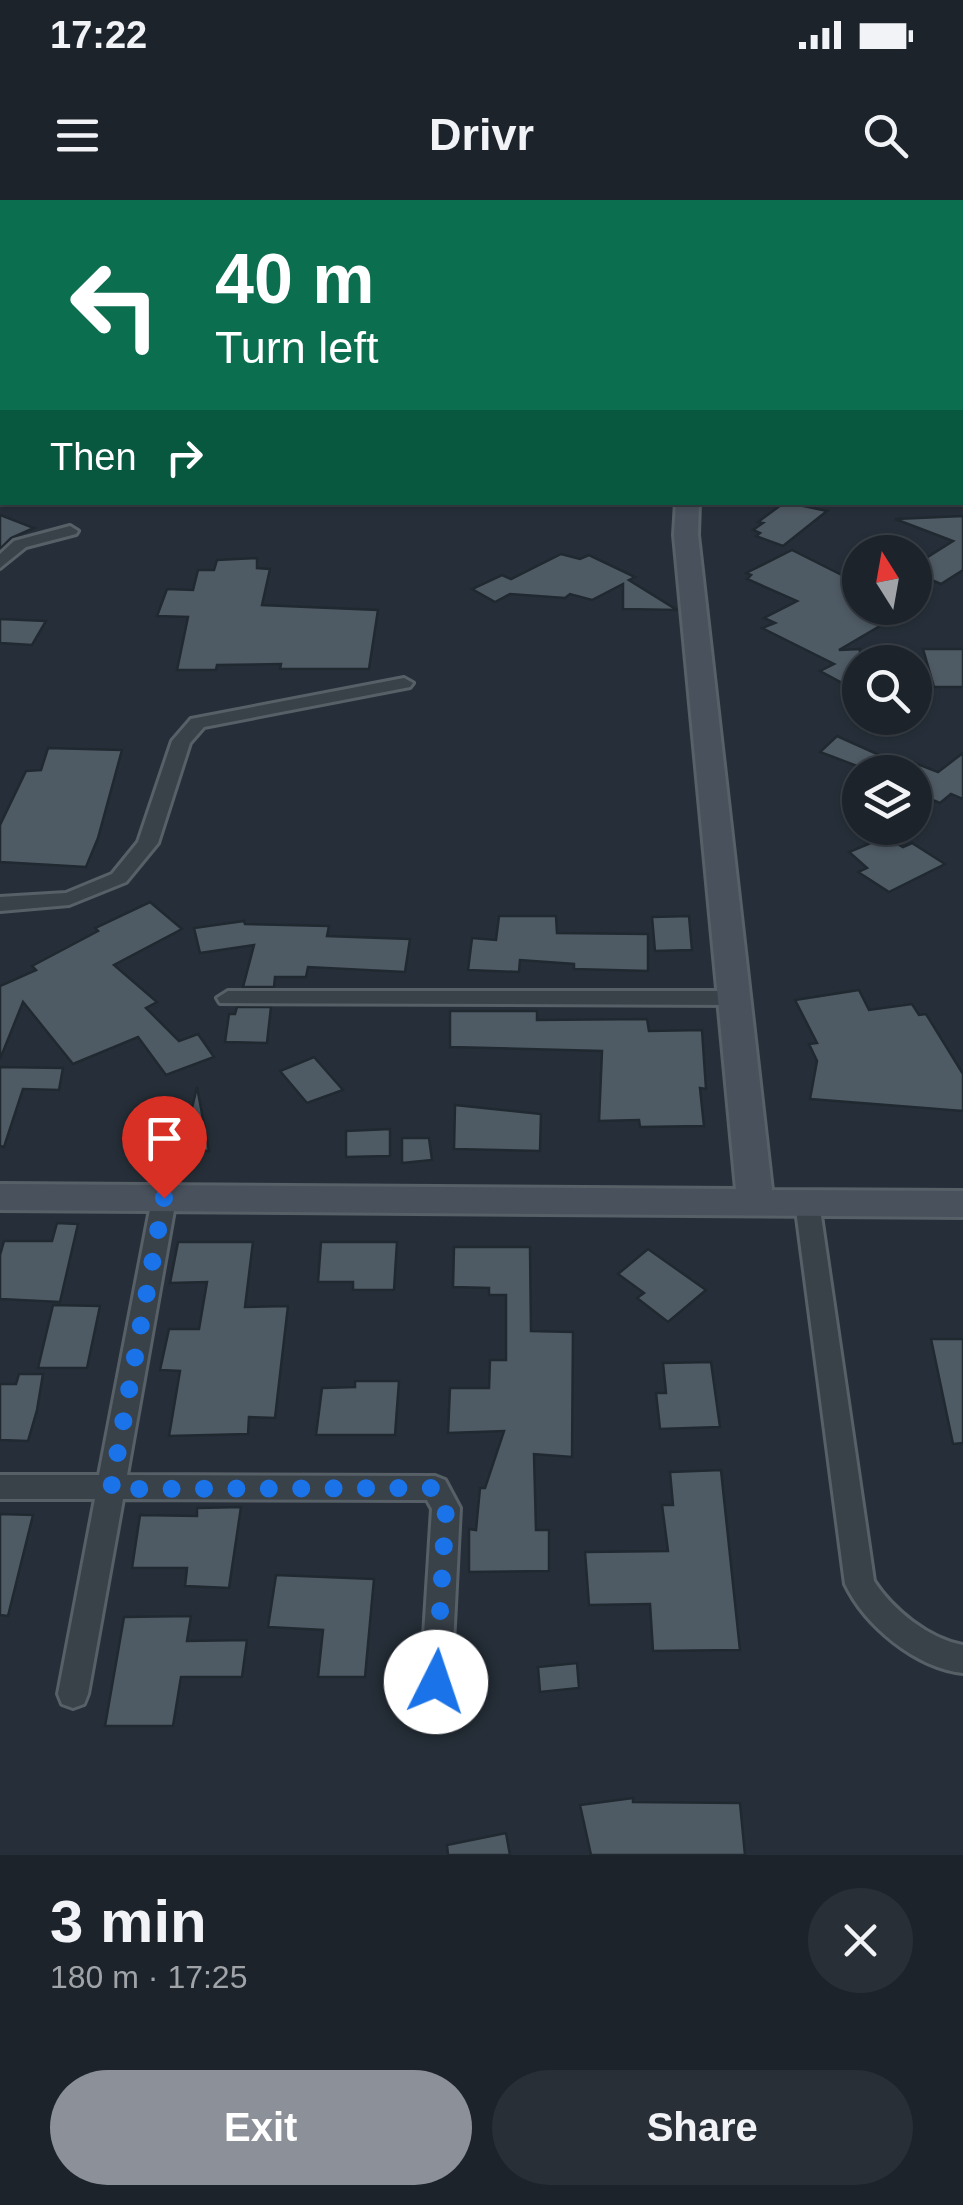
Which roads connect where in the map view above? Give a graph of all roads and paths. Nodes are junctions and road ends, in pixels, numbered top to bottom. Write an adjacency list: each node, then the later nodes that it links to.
1 (688, 505): 7 (street)
2 (70, 530): 3 (street)
3 (0, 562)
4 (404, 683): 5 (street)
5 (0, 904)
6 (228, 998): 7 (street)
7 (737, 998): 10 (street)
8 (0, 1197): 9 (street)
9 (164, 1198): 10 (street); 14 (street)
10 (755, 1201): 11 (street)
11 (807, 1202): 12 (street); 15 (street)
12 (963, 1204)
13 (0, 1486): 14 (street)
14 (111, 1489): 16 (street); 17 (street)
15 (963, 1660)
16 (436, 1682)
17 (74, 1694)

